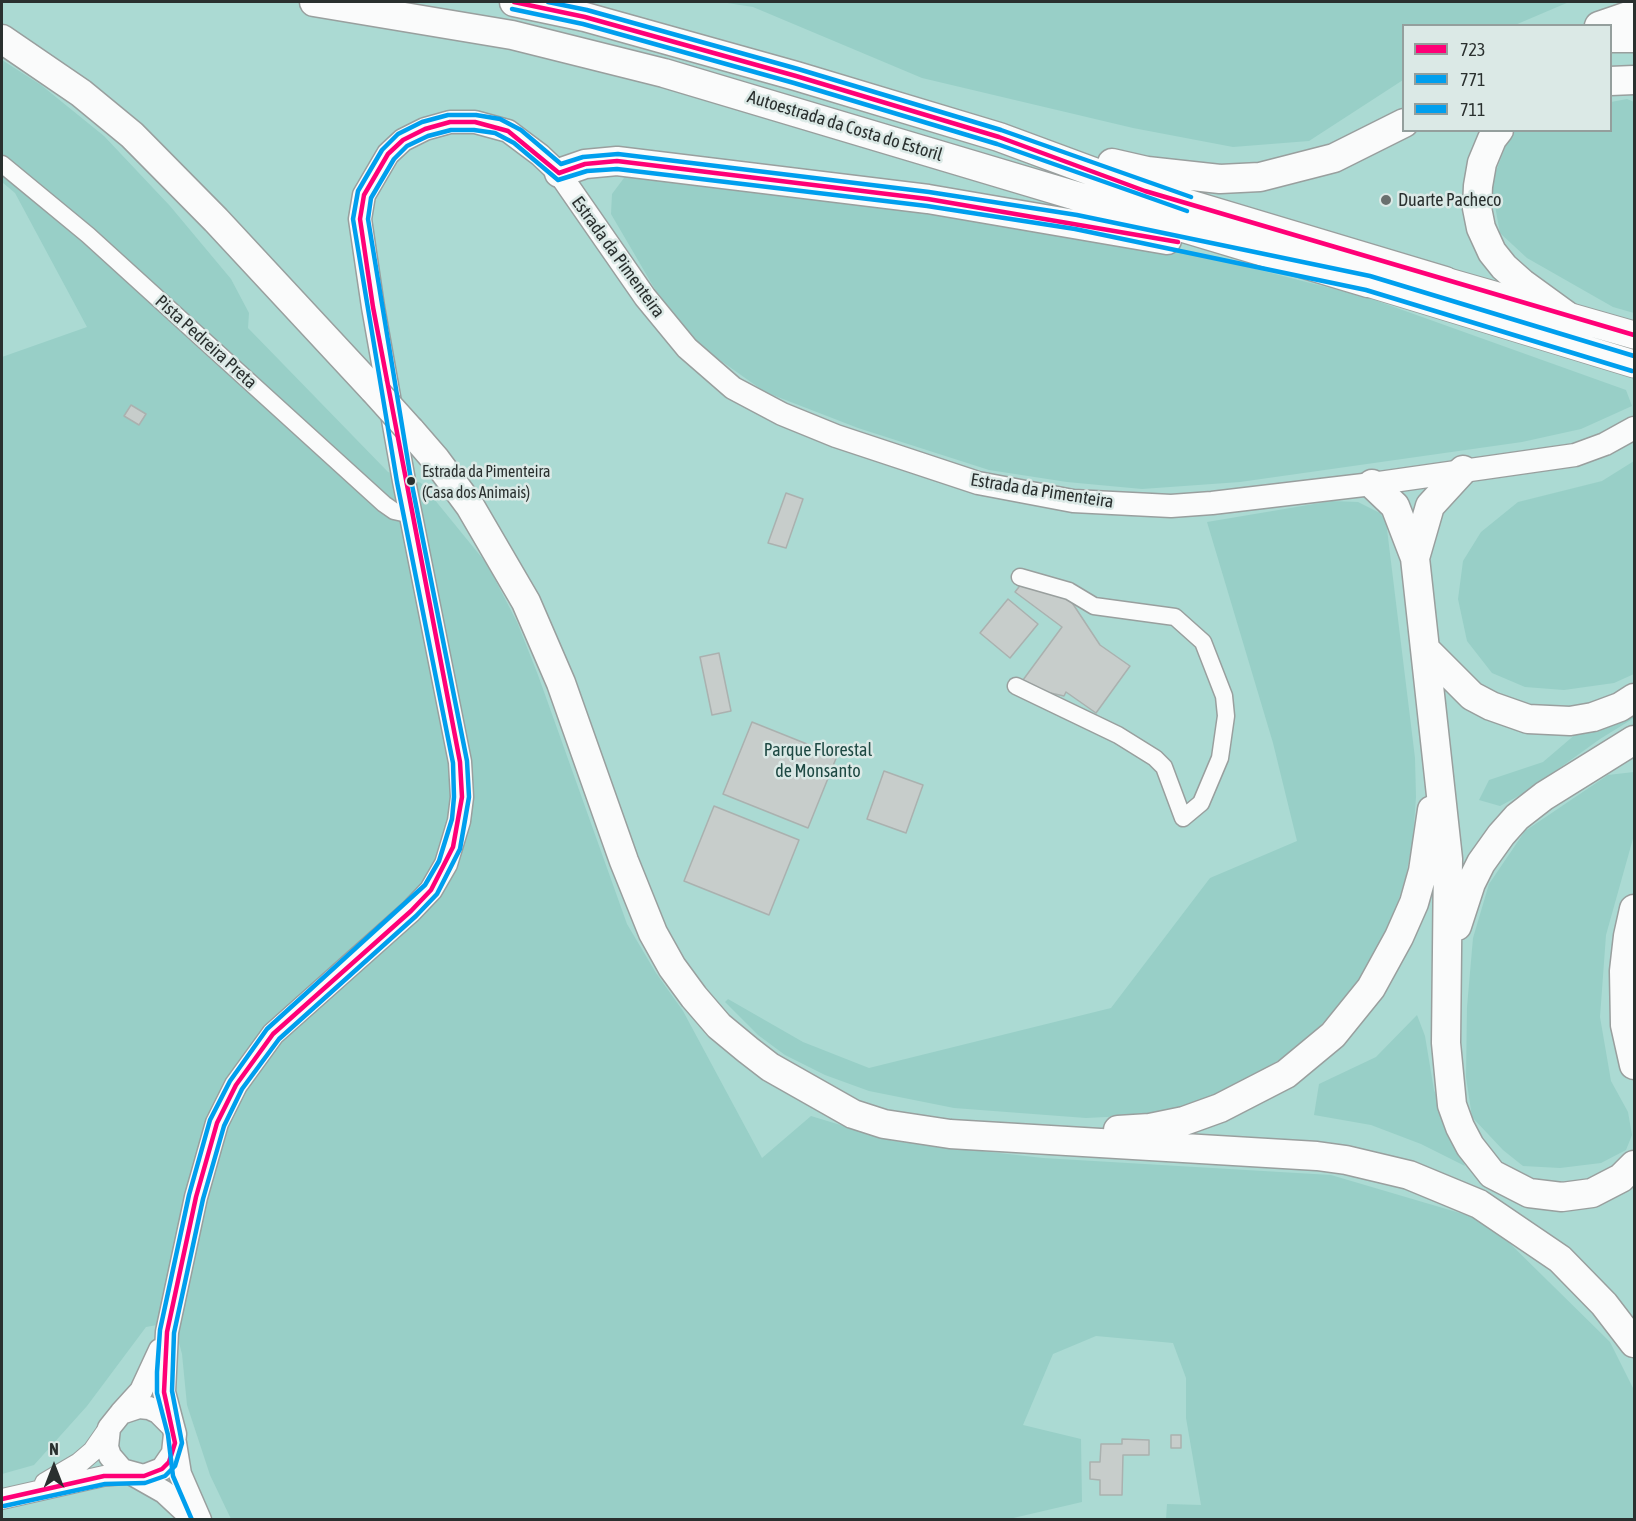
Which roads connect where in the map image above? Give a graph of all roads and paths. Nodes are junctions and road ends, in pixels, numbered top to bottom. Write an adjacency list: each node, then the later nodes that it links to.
1 (314, 2): 16 (highway, Autoestrada da Costa do Estoril)
2 (514, 2): 12 (highway, Autoestrada da Costa do Estoril)
3 (1635, 14): 4 (highway)
4 (1605, 24)
5 (1612, 38): 6 (highway)
6 (1635, 38)
7 (2, 39): 34 (highway, bridge)
8 (1635, 80): 9 (highway)
9 (1612, 81)
10 (1402, 124): 12 (highway)
11 (1497, 132): 17 (highway)
12 (999, 137): 15 (highway, Autoestrada da Costa do Estoril)
13 (2, 164): 23 (street, Pista Pedreira Preta)
14 (559, 173): 16 (highway); 22 (main road, Estrada da Pimenteira); 23 (main road, Estrada da Pimenteira)
15 (1445, 281): 17 (highway)
16 (1368, 284): 19 (highway)
17 (1579, 319): 18 (highway)
18 (1635, 335)
19 (1635, 364)
20 (1635, 428): 21 (main road, Estrada da Pimenteira)
21 (1463, 470): 22 (main road, Estrada da Pimenteira); 24 (highway)
22 (1372, 484): 24 (highway)
23 (412, 515): 36 (main road, Estrada da Pimenteira)
24 (1415, 558): 26 (highway)
25 (1020, 577): 27 (street)
26 (1426, 650): 28 (highway); 30 (highway)
27 (1016, 686)
28 (1635, 698)
29 (1635, 740): 32 (highway)
30 (1437, 758): 32 (highway); 34 (highway)
31 (1635, 909): 33 (highway)
32 (1449, 957): 35 (highway)
33 (1632, 1056)
34 (826, 1097): 37 (highway)
35 (1635, 1165)
36 (167, 1332): 38 (main road, Estrada da Pimenteira); 39 (main road, Estrada da Pimenteira)
37 (1635, 1343)
38 (115, 1421): 39 (main road); 40 (main road); 41 (street, Estrada da Pimenteira)
39 (173, 1434): 40 (main road, Estrada da Pimenteira); 44 (main road)
40 (132, 1474): 41 (street, Estrada da Pimenteira); 43 (main road)
41 (32, 1491): 42 (street, Estrada da Pimenteira)
42 (2, 1499)
43 (194, 1520)
44 (200, 1520)

